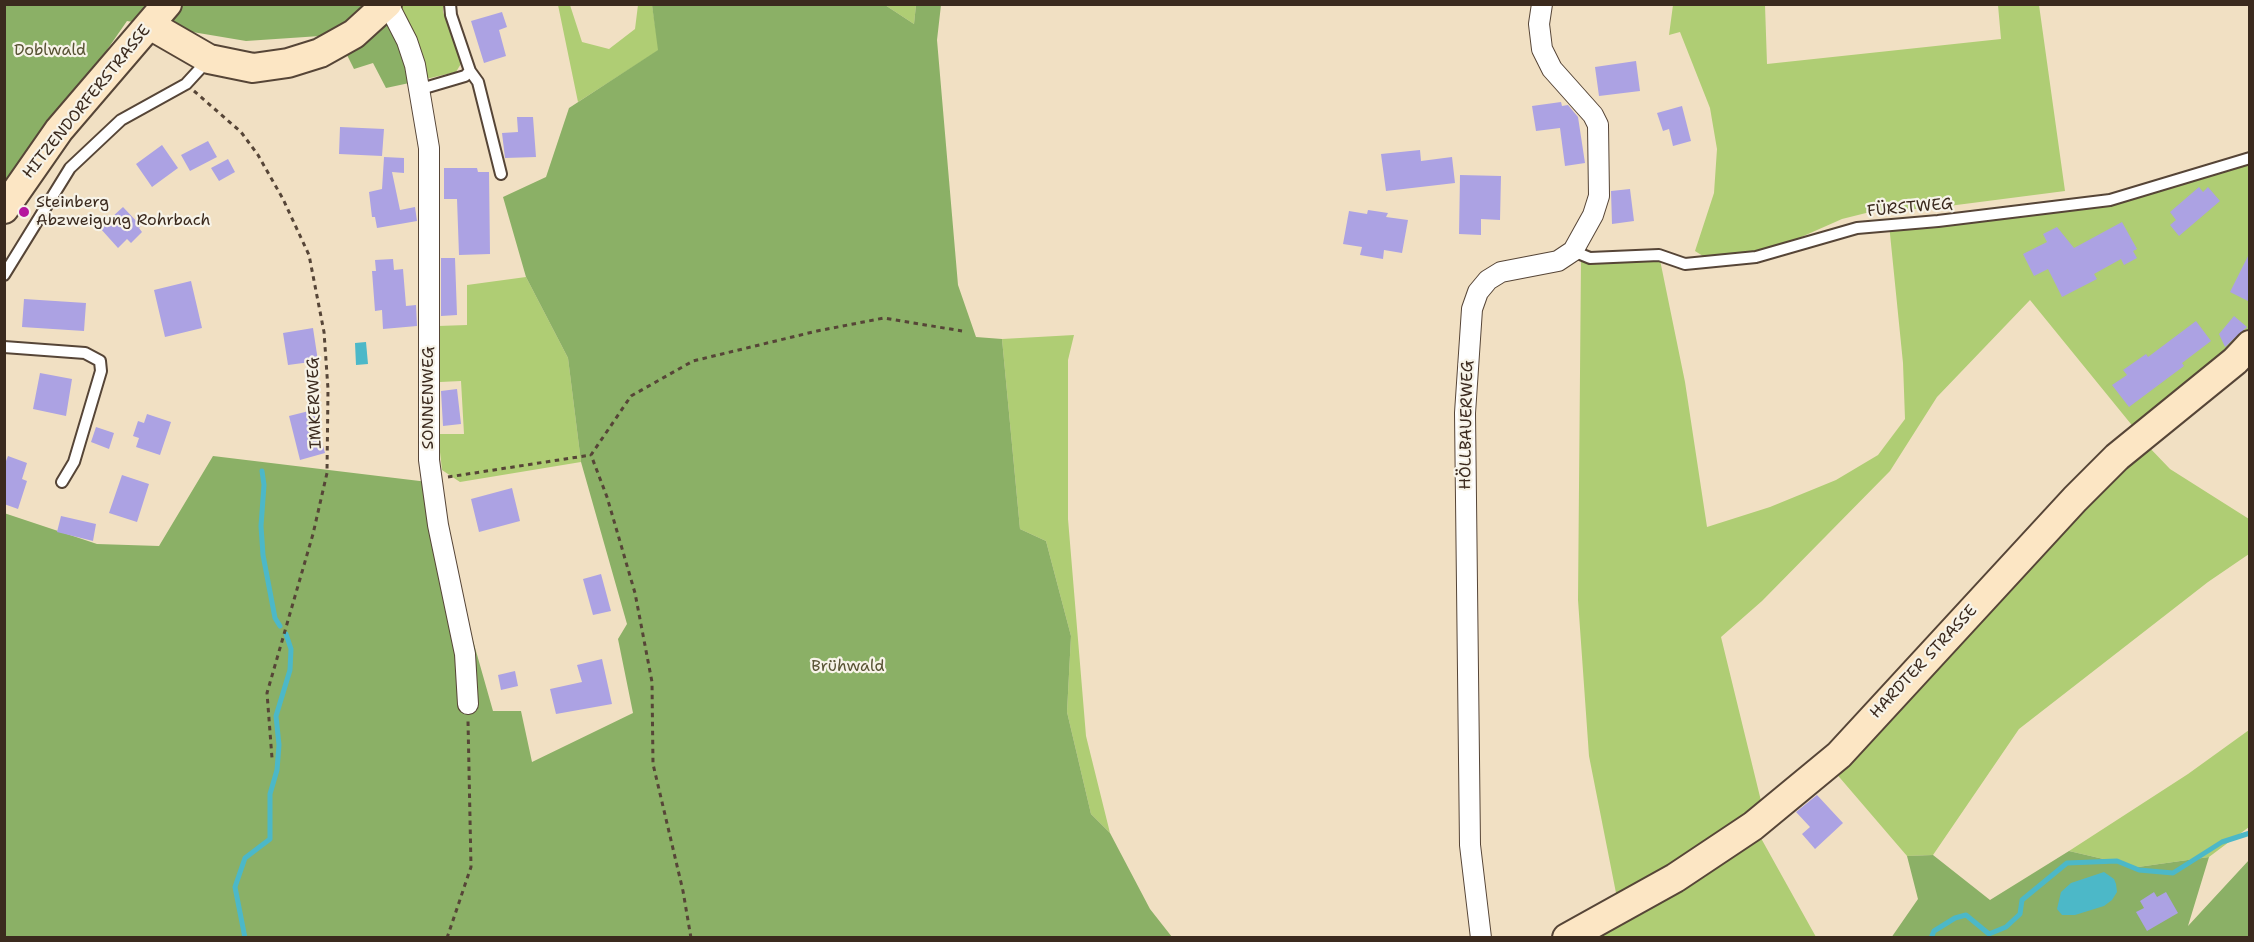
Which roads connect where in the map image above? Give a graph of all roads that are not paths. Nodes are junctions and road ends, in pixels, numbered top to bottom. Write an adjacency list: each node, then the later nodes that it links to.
1 (388, 4): 5 (street); 7 (street, SONNENWEG)
2 (450, 4): 6 (lane)
3 (1542, 4): 11 (street)
4 (158, 15): 5 (street); 10 (street, HITZENDORFERSTRASSE)
5 (209, 59): 12 (lane)
6 (470, 71): 7 (lane); 9 (lane)
7 (421, 88): 16 (street, SONNENWEG)
8 (2250, 158): 11 (lane, FÜRSTWEG)
9 (501, 174)
10 (7, 205)
11 (1573, 251): 17 (street, HÖLLBAUERWEG)
12 (4, 275)
13 (2250, 345): 18 (street, HARDTER STRASSE)
14 (4, 347): 15 (lane)
15 (62, 482)
16 (468, 704)
17 (1481, 938)
18 (1567, 938)

